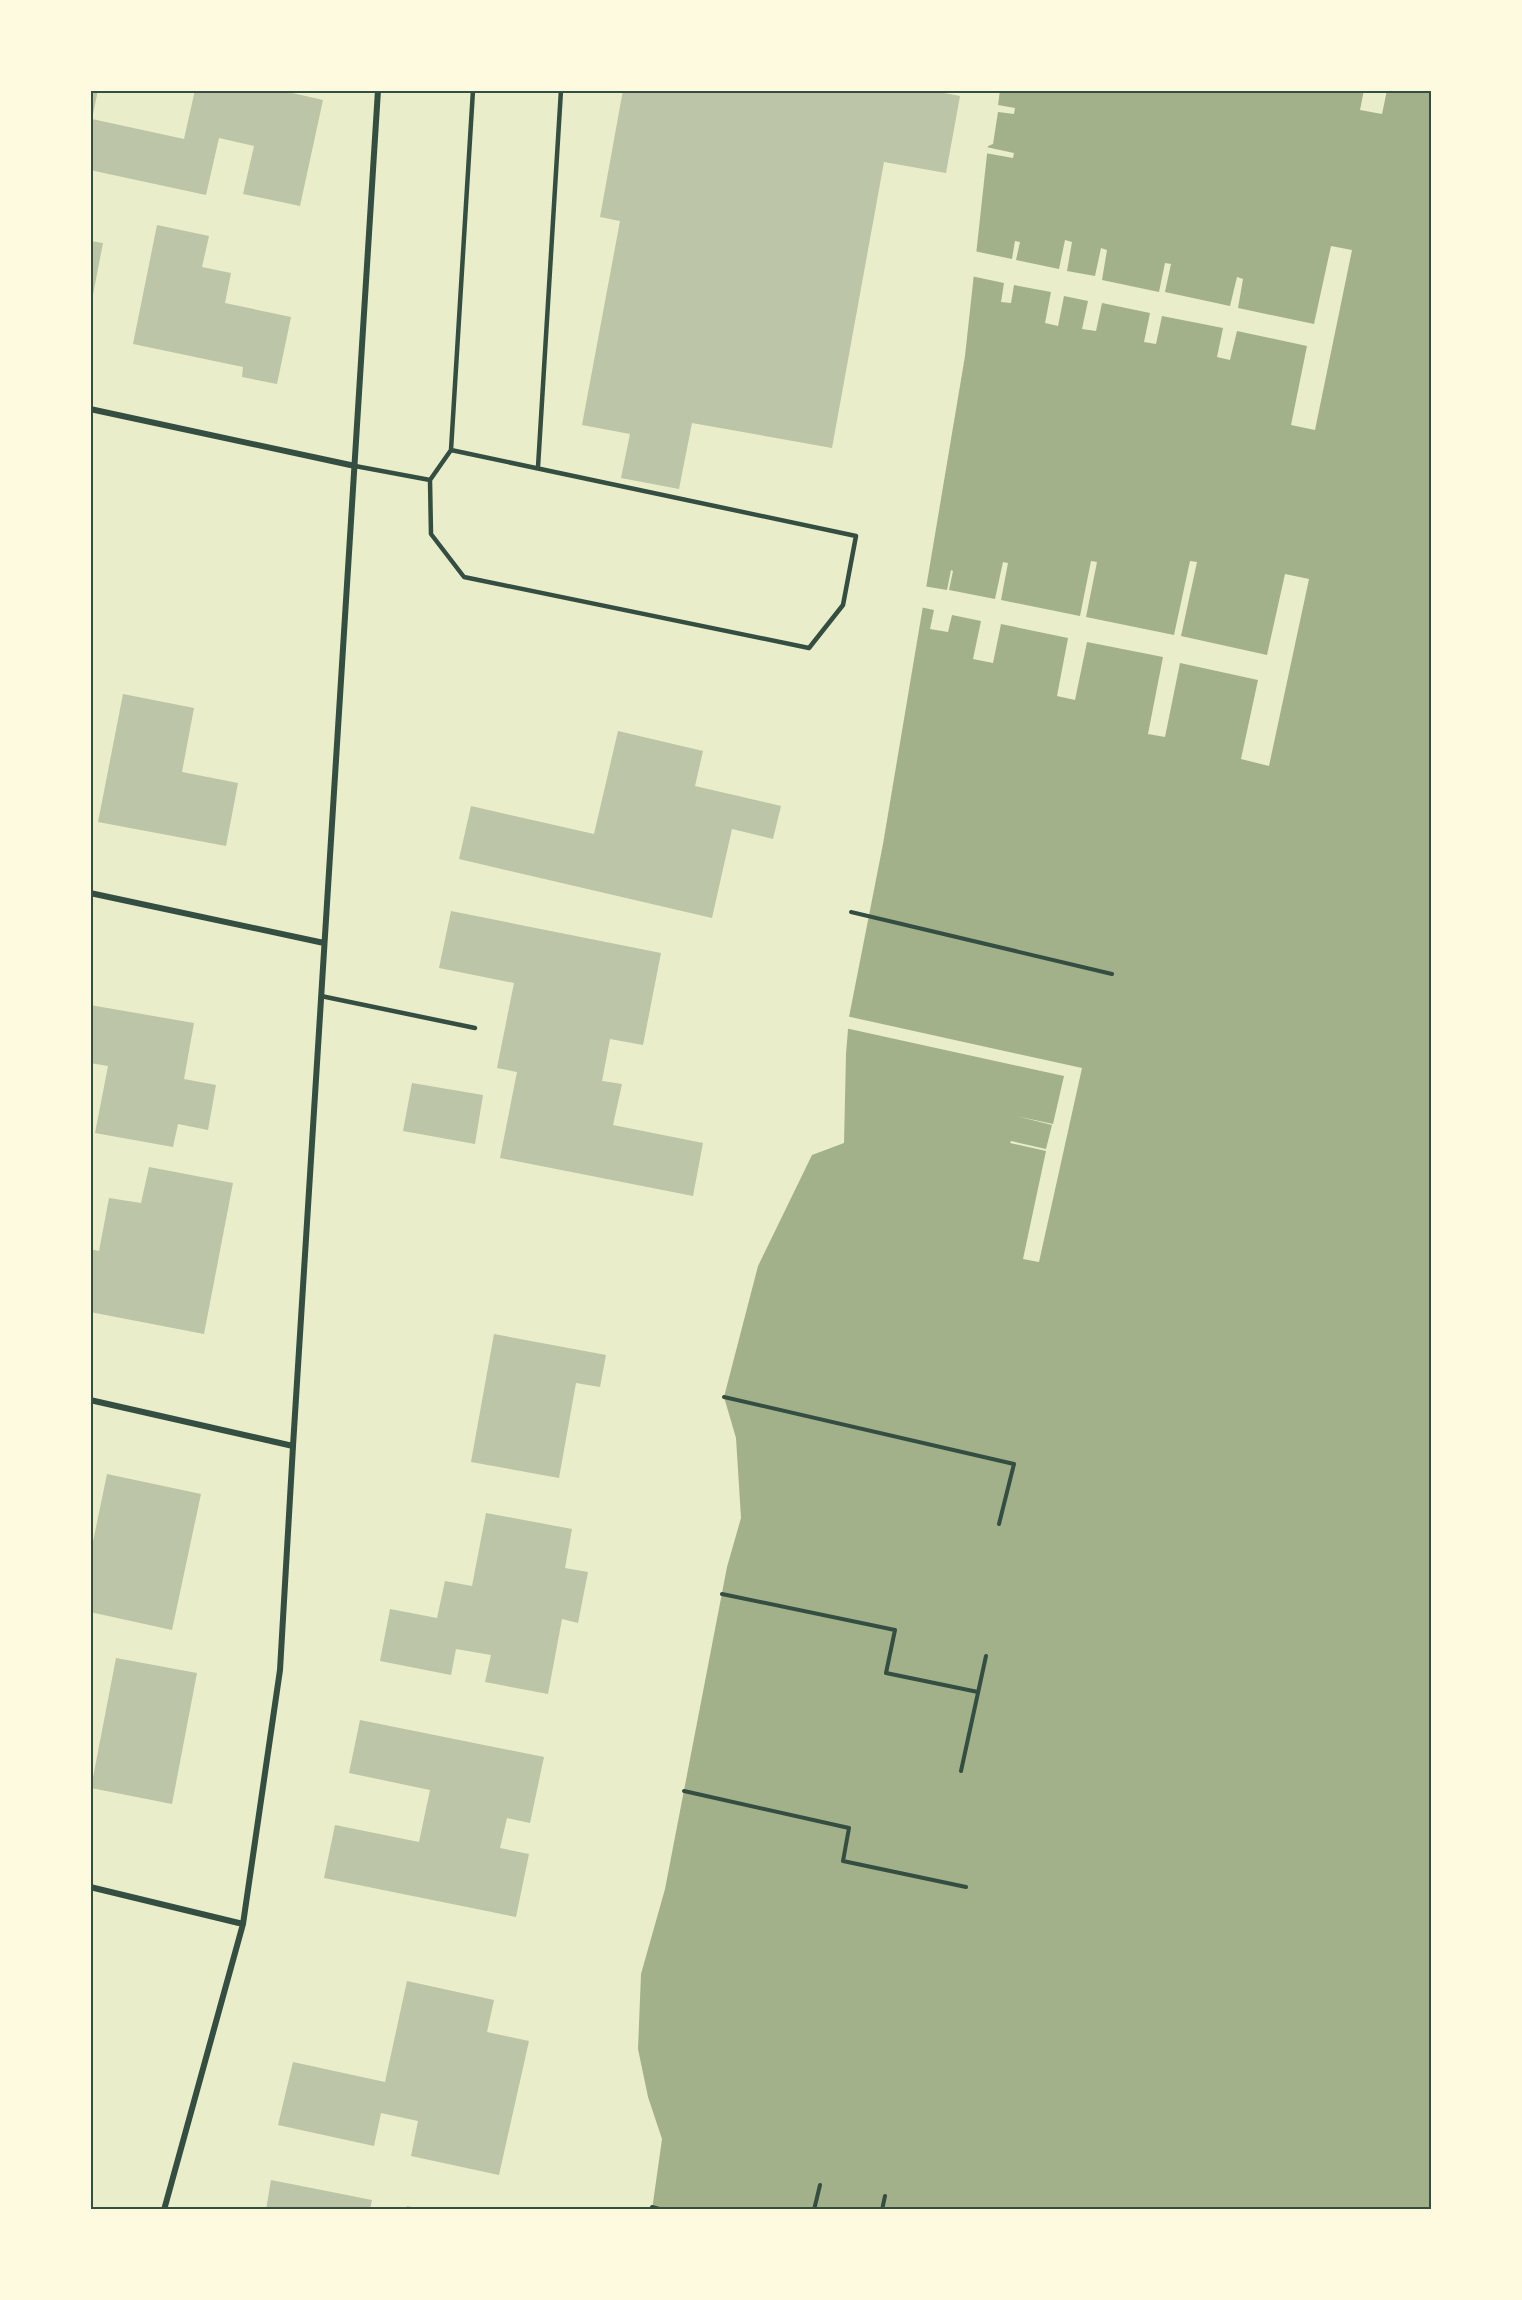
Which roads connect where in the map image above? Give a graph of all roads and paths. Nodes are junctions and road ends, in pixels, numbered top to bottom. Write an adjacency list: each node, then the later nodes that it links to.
1 (378, 90): 6 (street)
2 (473, 90): 5 (lane)
3 (561, 90): 7 (lane)
4 (90, 409): 6 (street)
5 (451, 450): 7 (lane); 8 (lane)
6 (355, 466): 8 (lane); 11 (street)
7 (538, 467): 8 (lane)
8 (430, 480)
9 (90, 893): 11 (street)
10 (851, 912): 12 (path)
11 (324, 944): 13 (street)
12 (1112, 974)
13 (321, 996): 14 (lane); 17 (street)
14 (475, 1028)
15 (724, 1397): 18 (path)
16 (90, 1401): 17 (street)
17 (293, 1446): 26 (street)
18 (999, 1524)
19 (722, 1594): 21 (path)
20 (986, 1656): 21 (path)
21 (978, 1692): 22 (path)
22 (961, 1771)
23 (684, 1791): 25 (path)
24 (90, 1887): 26 (street)
25 (966, 1887)
26 (243, 1924): 30 (street)
27 (820, 2185): 32 (path)
28 (885, 2196): 33 (path)
29 (652, 2208): 31 (path)
30 (164, 2210)
31 (663, 2210)
32 (814, 2210)
33 (882, 2210)

